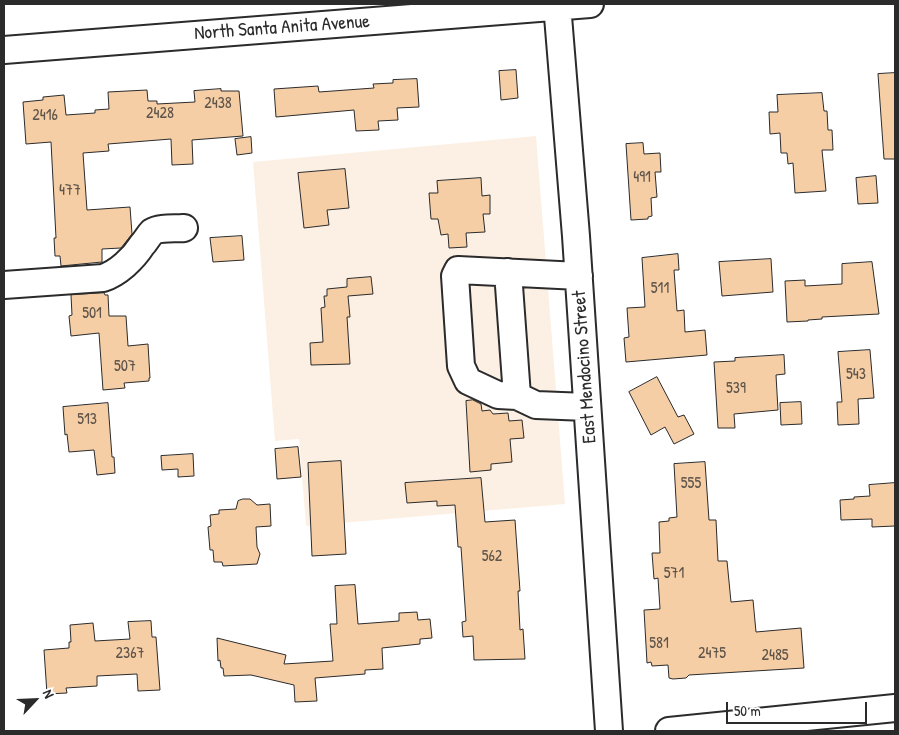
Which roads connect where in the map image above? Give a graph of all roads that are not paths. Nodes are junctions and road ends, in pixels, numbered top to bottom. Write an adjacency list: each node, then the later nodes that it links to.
1 (590, 4): 2 (street, North Santa Anita Avenue)
2 (558, 5): 3 (street, North Santa Anita Avenue); 6 (street, East Mendocino Street)
3 (4, 50)
4 (184, 228): 7 (street)
5 (508, 272): 6 (street); 8 (street); 8 (street)
6 (578, 276): 9 (street, East Mendocino Street)
7 (4, 285)
8 (517, 396): 9 (street)
9 (587, 407): 11 (street, East Mendocino Street)
10 (895, 708): 12 (street)
11 (609, 731)
12 (668, 731)

